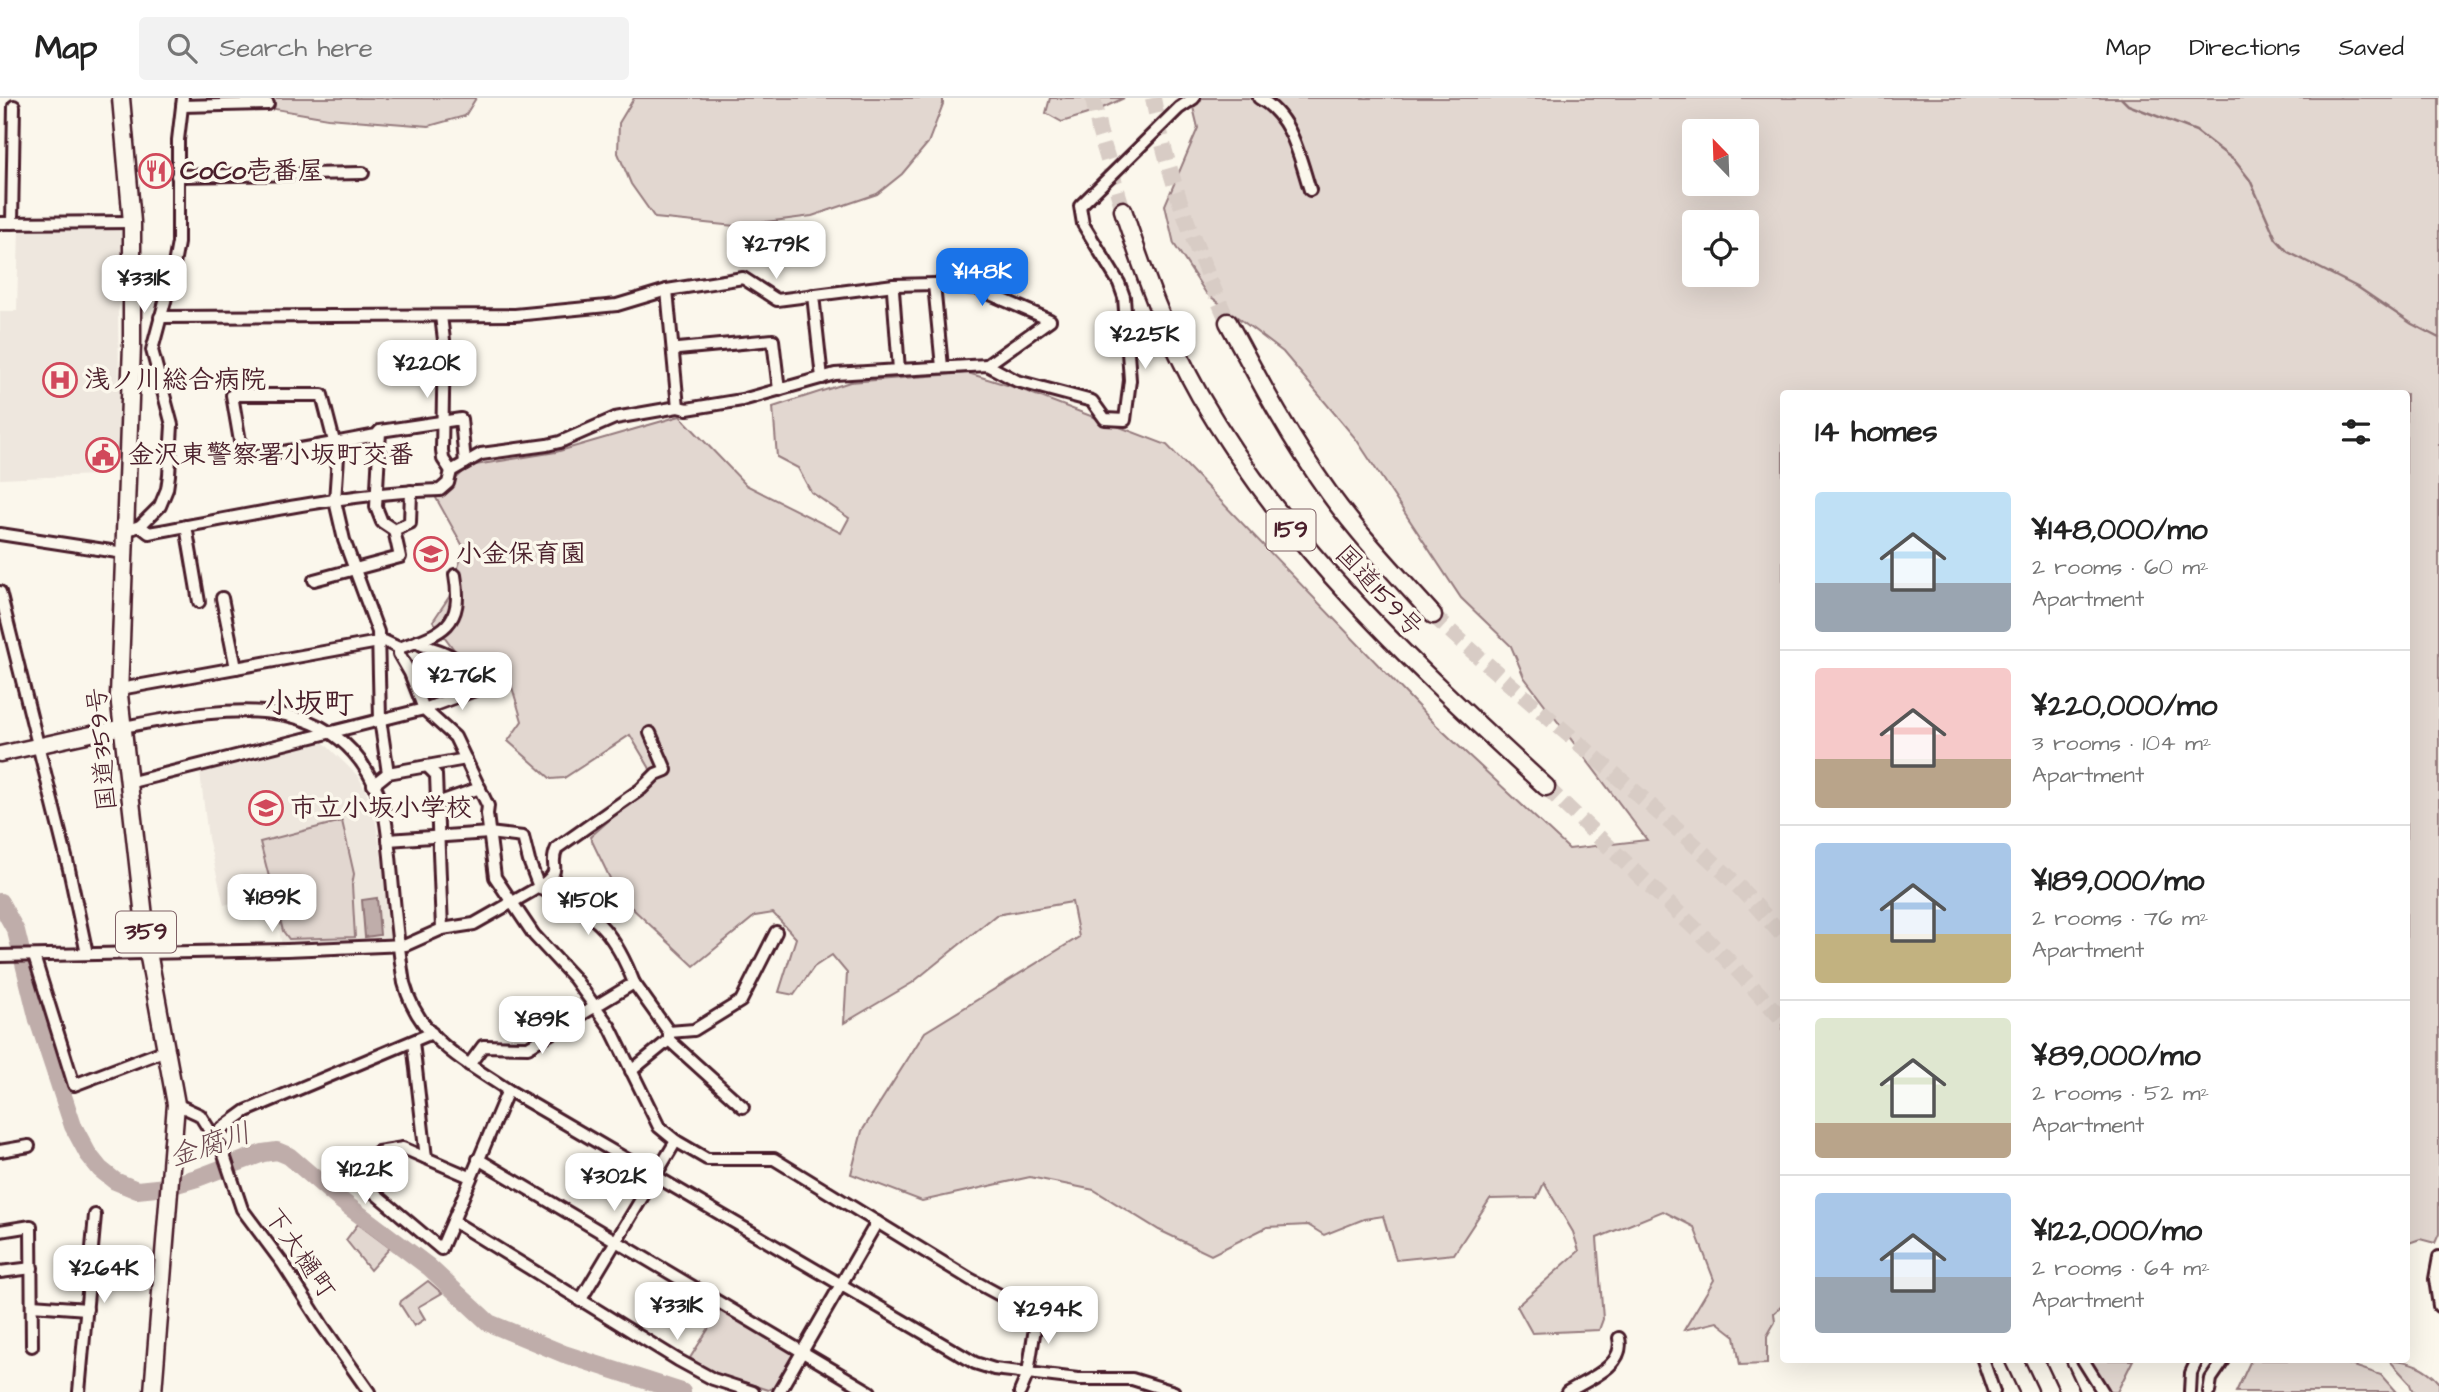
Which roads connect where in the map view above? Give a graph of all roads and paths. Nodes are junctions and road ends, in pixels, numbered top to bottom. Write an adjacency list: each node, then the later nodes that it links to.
1 (121, 98): 11 (highway, 国道359号 / 359)
2 (1194, 98): 24 (street)
3 (1259, 98): 9 (street)
4 (182, 102): 5 (street); 8 (street)
5 (268, 104)
6 (14, 106): 13 (street)
7 (363, 173): 8 (street)
8 (177, 176): 19 (street)
9 (1310, 190)
10 (1123, 210): 68 (highway, 国道159号 / 159)
11 (132, 222): 13 (street); 21 (highway, 国道359号 / 359)
12 (0, 223): 13 (street)
13 (12, 223)
14 (894, 285): 15 (street); 17 (street); 26 (street)
15 (934, 285): 24 (street); 25 (street)
16 (667, 290): 17 (street); 18 (street); 23 (street)
17 (813, 295): 27 (street)
18 (441, 316): 19 (street); 30 (street)
19 (160, 317): 22 (street)
20 (1228, 322): 49 (highway, 国道159号 / 159)
21 (132, 345): 22 (street); 39 (highway, 国道359号 / 359)
22 (152, 345): 39 (street)
23 (673, 353): 28 (street); 29 (street)
24 (988, 365): 25 (street)
25 (942, 367): 26 (street)
26 (899, 370): 27 (street)
27 (822, 378): 28 (street)
28 (779, 390): 29 (street)
29 (678, 407): 33 (street)
30 (442, 422): 31 (street); 33 (street); 34 (street)
31 (380, 431): 32 (street); 36 (street)
32 (334, 443): 32 (street); 37 (street)
33 (464, 463): 34 (street)
34 (452, 471): 35 (street)
35 (411, 491): 36 (street); 40 (street)
36 (375, 495): 37 (street); 40 (street)
37 (335, 501): 38 (street); 43 (street)
38 (186, 526): 39 (street); 48 (street)
39 (133, 529): 42 (highway, 国道359号 / 359)
40 (394, 530): 43 (street)
41 (0, 534): 42 (street)
42 (124, 553): 54 (highway, 国道359号 / 359)
43 (356, 570): 45 (street); 51 (street)
44 (455, 575): 50 (street)
45 (314, 580)
46 (0, 592): 60 (street)
47 (222, 598): 53 (street)
48 (199, 601)
49 (1433, 615)
50 (418, 641): 52 (street); 55 (street)
51 (379, 642): 52 (street); 53 (street); 56 (street)
52 (399, 648): 55 (street)
53 (236, 668): 54 (street)
54 (120, 689): 57 (highway, 国道359号 / 359)
55 (424, 709): 56 (street); 62 (street)
56 (380, 719): 58 (street); 64 (street)
57 (123, 727): 58 (street); 60 (main road); 65 (highway, 国道359号 / 359)
58 (331, 731): 65 (street); 66 (street)
59 (650, 733): 73 (street)
60 (39, 746): 61 (main road); 79 (street)
61 (0, 754)
62 (466, 759): 63 (street); 67 (street)
63 (427, 766): 64 (street); 69 (street)
64 (388, 773): 66 (street)
65 (128, 783): 78 (highway, 国道359号 / 359)
66 (373, 785): 72 (street)
67 (480, 788): 69 (street); 70 (street)
68 (1546, 788)
69 (437, 803): 71 (street)
70 (489, 833): 71 (street); 73 (street); 74 (street)
71 (437, 837): 72 (street); 75 (street)
72 (388, 839): 77 (street)
73 (539, 887): 74 (street); 82 (street)
74 (512, 903): 75 (street); 83 (street)
75 (442, 929): 77 (street)
76 (776, 932): 85 (street)
77 (398, 944): 78 (street); 84 (street)
78 (148, 952): 79 (street); 87 (highway, 国道359号 / 359)
79 (87, 954): 81 (street)
80 (4, 956): 81 (street)
81 (33, 956): 87 (street)
82 (634, 983): 83 (street); 85 (street)
83 (593, 1006): 88 (street); 89 (street)
84 (432, 1033): 86 (street); 88 (street)
85 (669, 1036): 89 (street); 92 (street)
86 (412, 1042): 93 (street); 97 (street)
87 (166, 1050): 91 (highway, 国道359号 / 359)
88 (469, 1065): 90 (street)
89 (631, 1071): 94 (street)
90 (508, 1090): 98 (street); 99 (street)
91 (176, 1104): 93 (street, 下大樋町); 128 (highway, 国道359号 / 359)
92 (743, 1107)
93 (213, 1135): 129 (street, 下大樋町)
94 (676, 1141): 99 (street); 103 (street)
95 (29, 1146): 96 (street)
96 (0, 1151)
97 (426, 1158): 100 (street); 102 (street)
98 (478, 1159): 100 (street); 105 (street)
99 (654, 1176): 105 (street); 109 (street)
100 (470, 1177): 102 (street)
101 (96, 1215): 113 (street)
102 (453, 1221): 110 (street)
103 (877, 1222): 109 (street); 125 (street)
104 (0, 1231): 107 (street)
105 (616, 1240): 110 (street); 116 (street)
106 (2439, 1257): 112 (street)
107 (32, 1268): 108 (street); 111 (street)
108 (0, 1272)
109 (839, 1284): 116 (street); 125 (street)
110 (580, 1301): 130 (street)
111 (32, 1305): 113 (street); 115 (street)
112 (2439, 1306)
113 (88, 1309): 127 (street)
114 (1619, 1338): 135 (street)
115 (32, 1346)
116 (803, 1351): 131 (street); 132 (street)
117 (1984, 1363): 136 (street)
118 (2007, 1363): 137 (highway)
119 (2015, 1363): 138 (highway)
120 (2050, 1363): 139 (highway)
121 (2056, 1363): 140 (highway)
122 (2085, 1363): 141 (street)
123 (2196, 1363): 142 (street)
124 (2222, 1363): 143 (street)
125 (1028, 1373): 126 (street); 133 (street)
126 (1146, 1388): 134 (street)
127 (79, 1392)
128 (153, 1392)
129 (369, 1392)
130 (752, 1392)
131 (779, 1392)
132 (870, 1392)
133 (1020, 1392)
134 (1174, 1392)
135 (1567, 1392)
136 (1994, 1392)
137 (2020, 1392)
138 (2029, 1392)
139 (2061, 1392)
140 (2070, 1392)
141 (2103, 1392)
142 (2190, 1392)
143 (2209, 1392)

